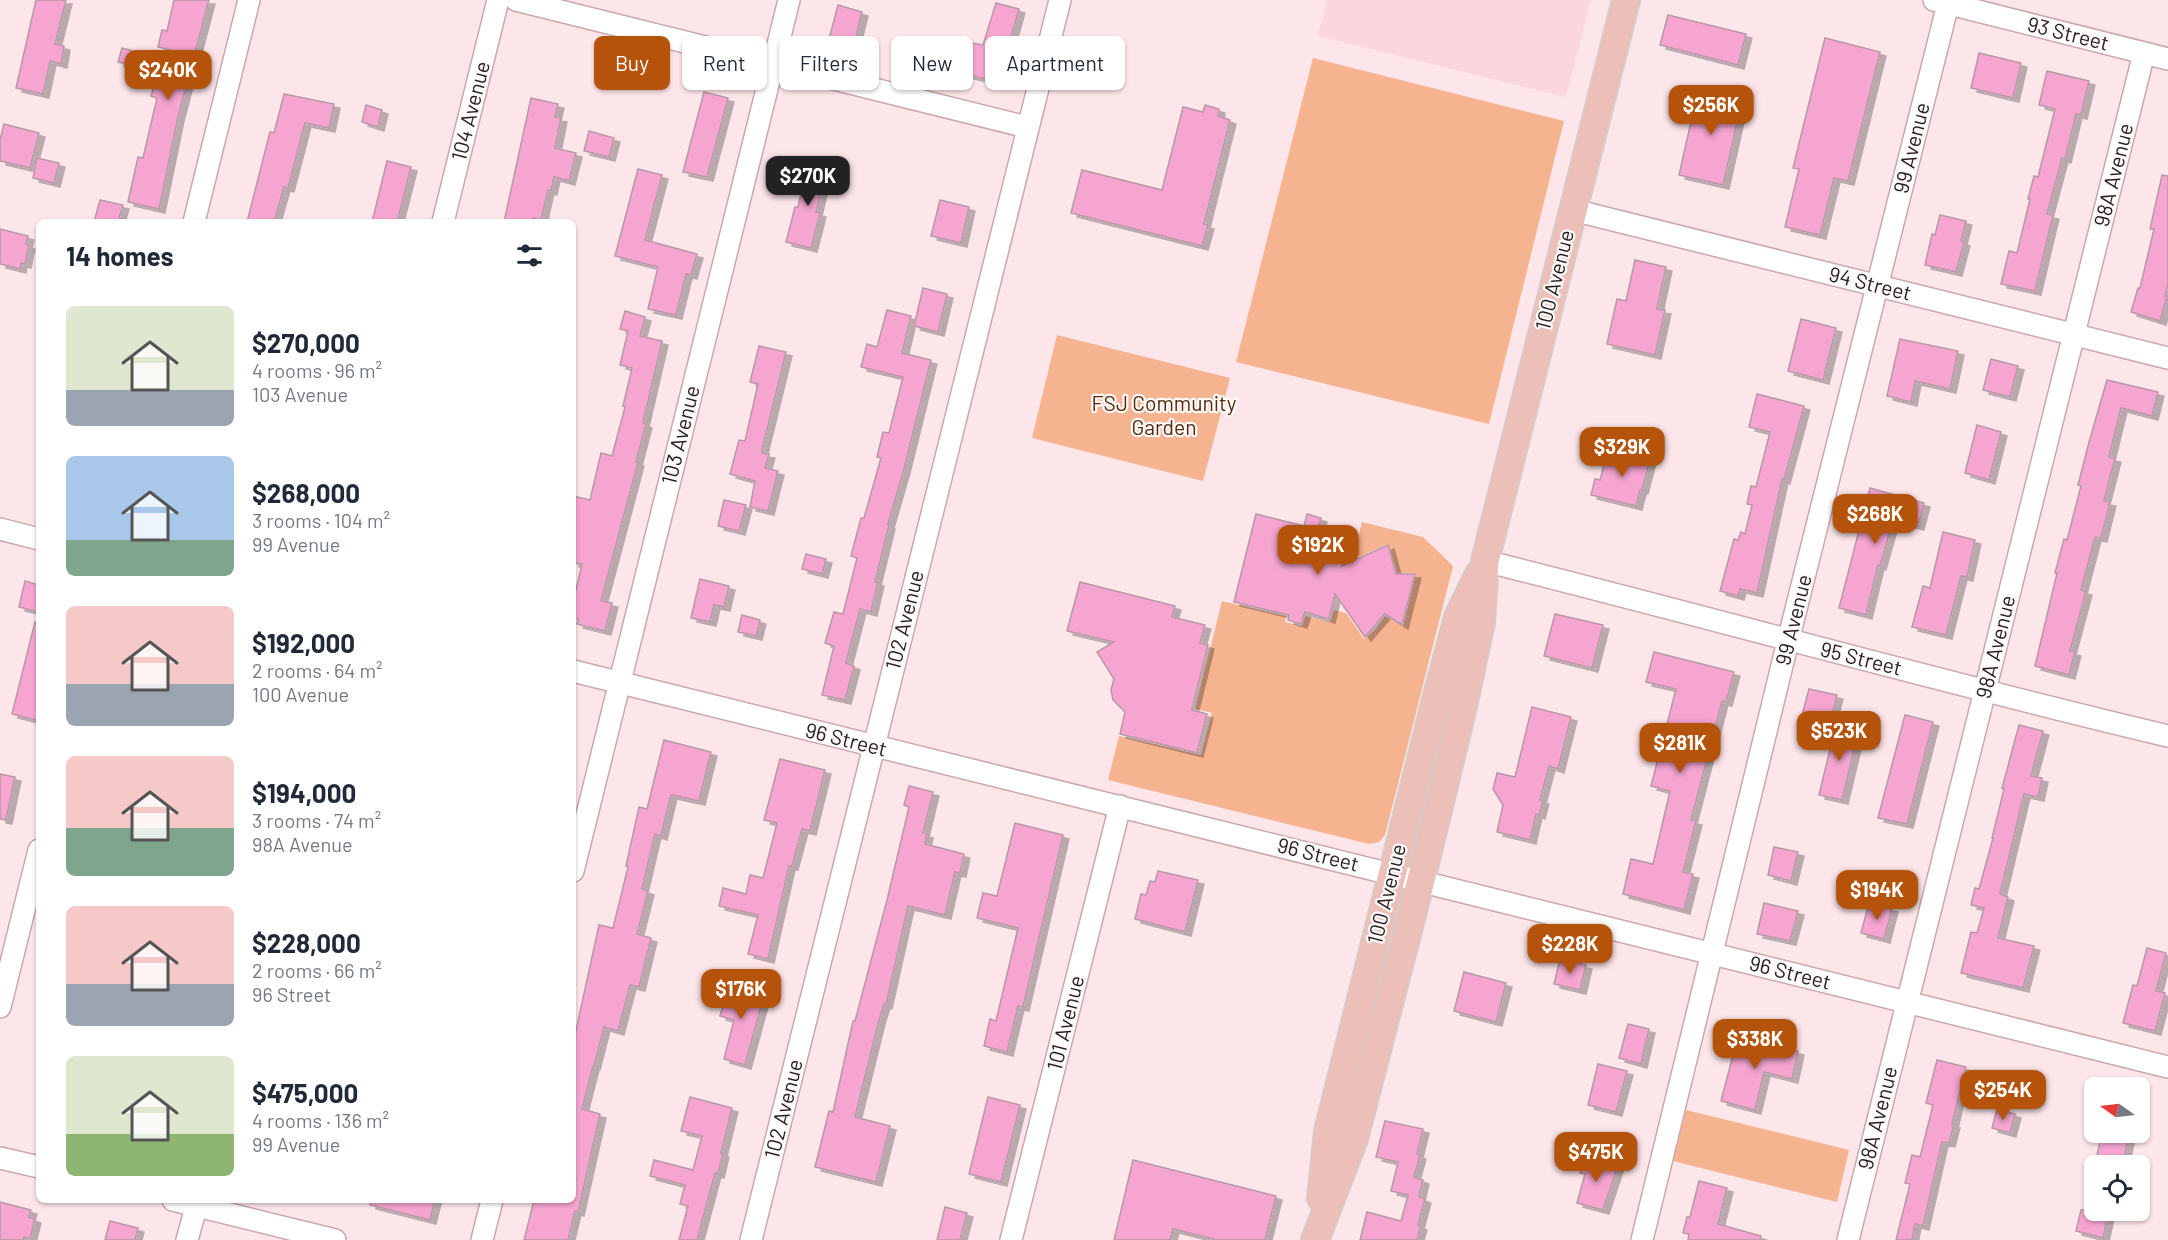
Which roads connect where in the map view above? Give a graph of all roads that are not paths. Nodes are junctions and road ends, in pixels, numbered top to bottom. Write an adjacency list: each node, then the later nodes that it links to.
1 (249, 0): 13 (street)
2 (498, 0): 14 (street, 104 Avenue)
3 (516, 0): 10 (street)
4 (789, 0): 10 (street, 103 Avenue)
5 (1060, 0): 11 (street, 102 Avenue)
6 (1626, 0): 12 (main road, 100 Avenue)
7 (1944, 1): 8 (street, 93 Street); 15 (street, 99 Avenue)
8 (2144, 53): 9 (street, 93 Street); 16 (street, 98A Avenue)
9 (2168, 59)
10 (773, 64): 11 (street); 23 (street, 103 Avenue)
11 (1027, 127): 26 (street, 102 Avenue)
12 (1573, 210): 15 (street, 94 Street); 20 (main road, 100 Avenue)
13 (195, 219)
14 (444, 219)
15 (1877, 286): 16 (street, 94 Street); 21 (street, 99 Avenue)
16 (2074, 336): 17 (street, 94 Street); 24 (street, 98A Avenue)
17 (2168, 358)
18 (0, 529): 19 (street)
19 (36, 538)
20 (1485, 561): 21 (street, 95 Street); 30 (main road, 100 Avenue); 31 (main road, 100 Avenue)
21 (1788, 641): 24 (street, 95 Street); 32 (street, 99 Avenue)
22 (576, 672): 23 (street, 96 Street)
23 (620, 682): 26 (street, 96 Street); 28 (street, 103 Avenue)
24 (1985, 691): 25 (street, 95 Street); 33 (street, 98A Avenue)
25 (2168, 736)
26 (874, 747): 27 (street, 96 Street); 44 (street, 102 Avenue)
27 (1120, 806): 30 (street, 96 Street); 45 (street, 101 Avenue)
28 (576, 859)
29 (36, 862): 34 (street)
30 (1392, 874): 31 (street, 96 Street); 40 (main road, 100 Avenue)
31 (1421, 880): 32 (street, 96 Street); 40 (main road, 100 Avenue)
32 (1712, 953): 33 (street, 96 Street); 46 (street, 99 Avenue)
33 (1907, 1002): 35 (street, 96 Street); 47 (street, 98A Avenue)
34 (0, 1007)
35 (2168, 1067)
36 (0, 1158): 37 (street)
37 (36, 1166)
38 (197, 1203): 41 (street); 42 (street)
39 (491, 1203): 43 (street)
40 (1316, 1237)
41 (188, 1240)
42 (335, 1240)
43 (482, 1240)
44 (751, 1240)
45 (1011, 1240)
46 (1642, 1240)
47 (1848, 1240)

